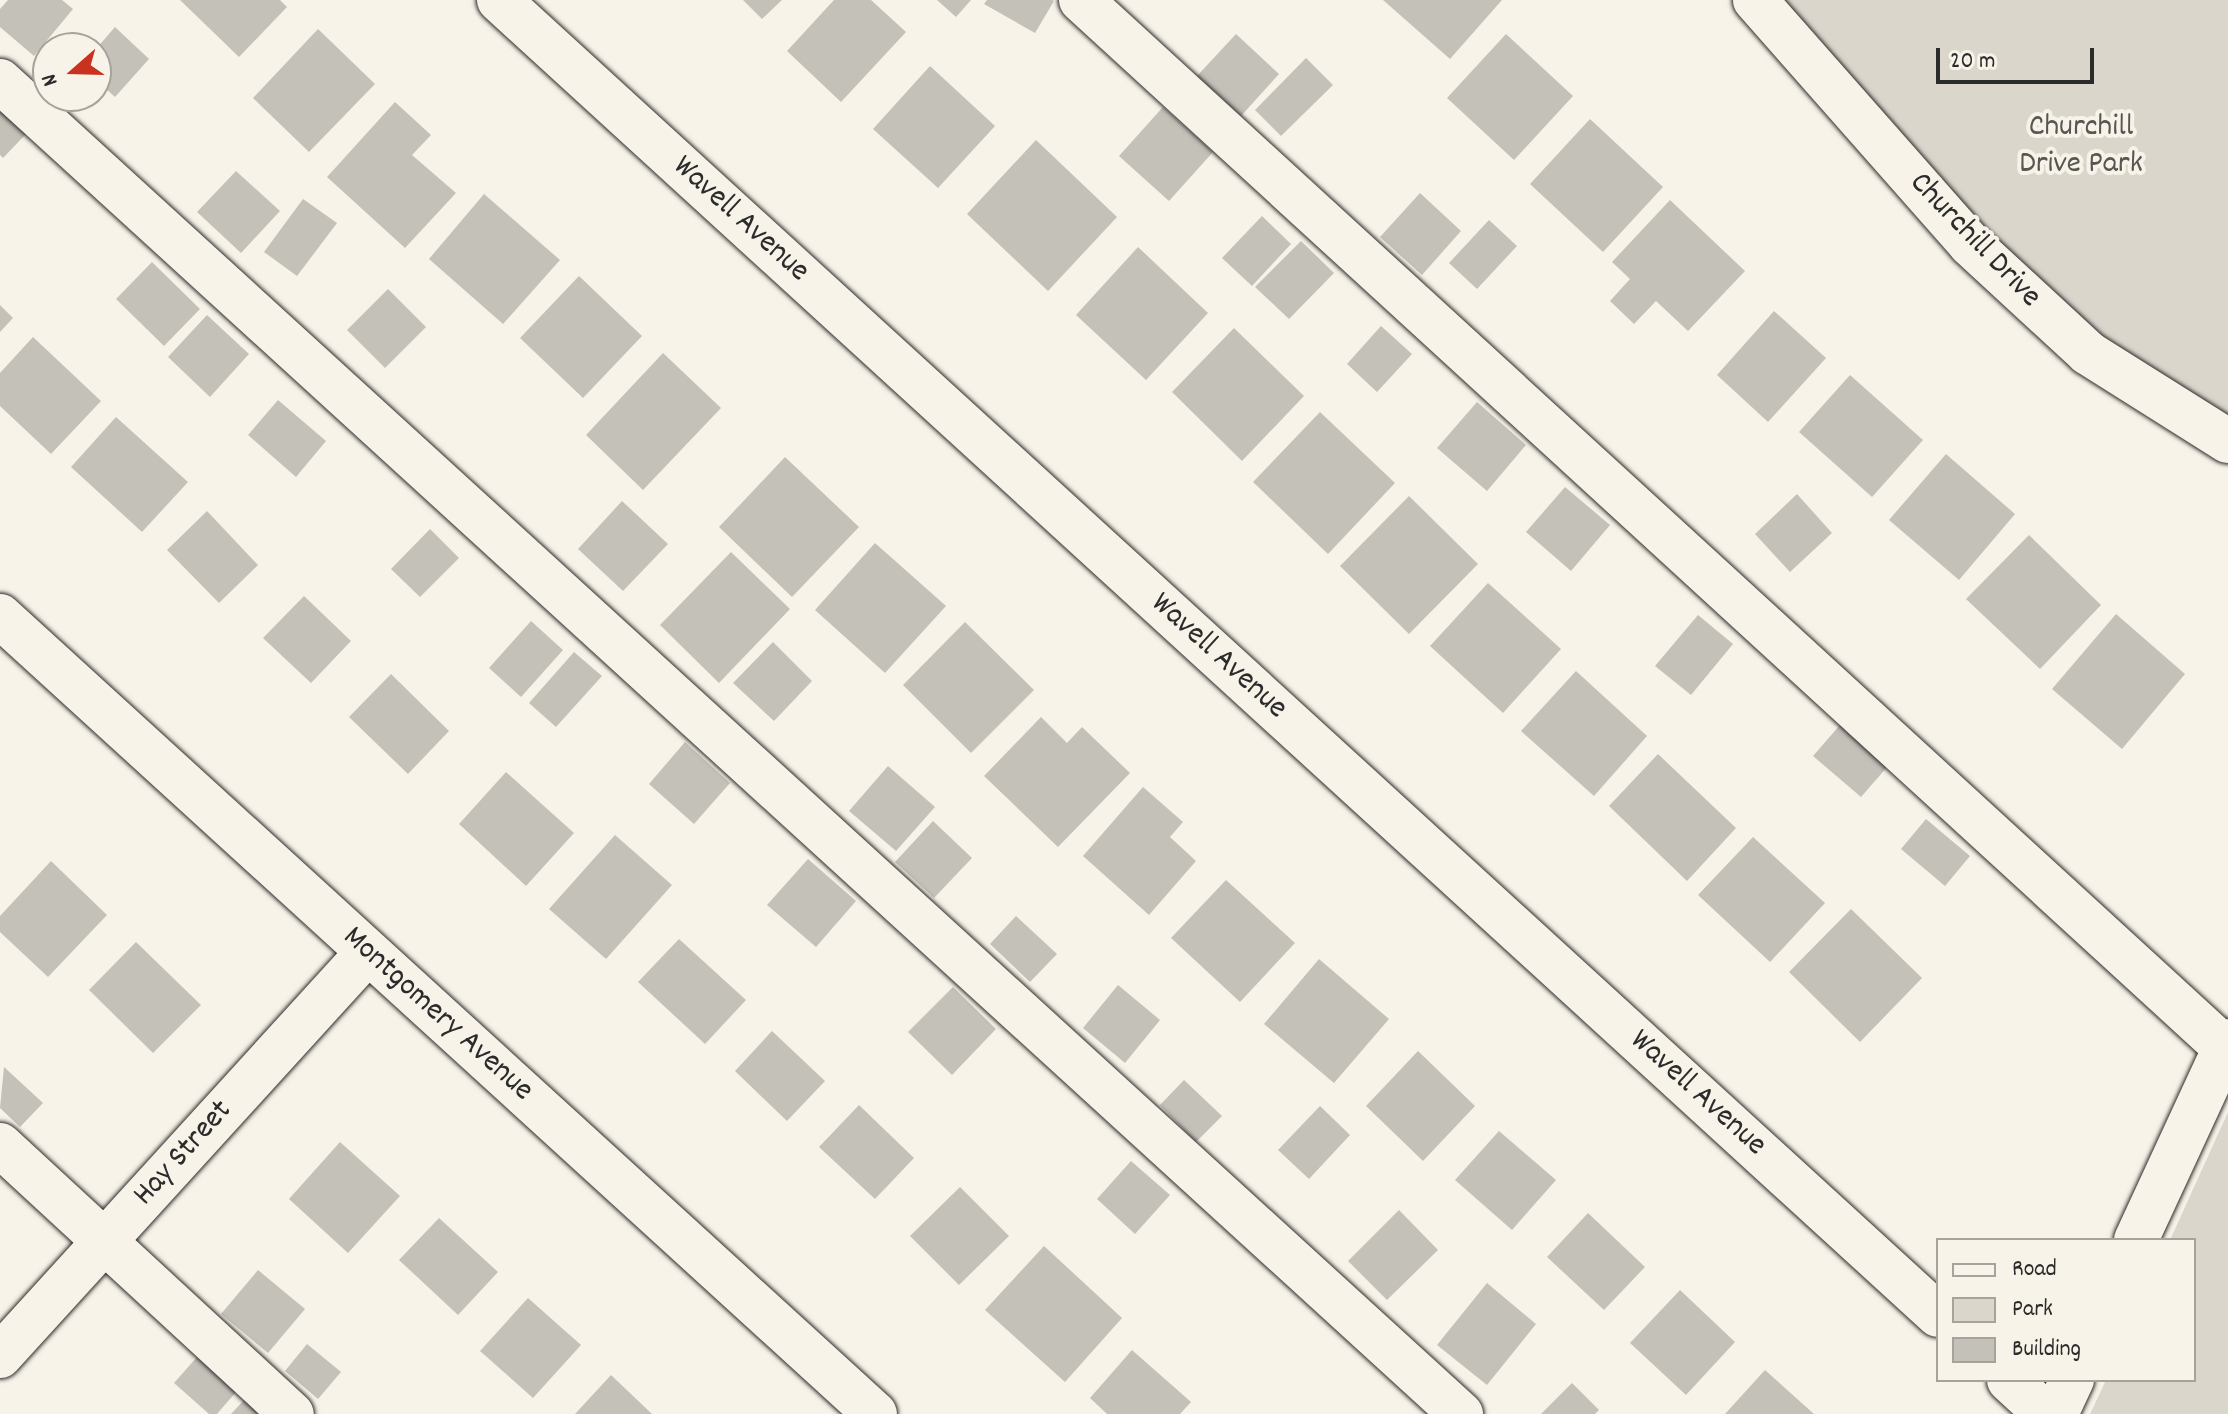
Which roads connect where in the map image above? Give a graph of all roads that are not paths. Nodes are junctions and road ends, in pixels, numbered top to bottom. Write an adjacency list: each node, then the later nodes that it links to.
1 (499, 0): 12 (street, Wavell Avenue)
2 (1081, 0): 8 (street)
3 (1755, 0): 5 (street, Churchill Drive)
4 (0, 81): 18 (street)
5 (2228, 441)
6 (0, 616): 7 (street, Montgomery Avenue)
7 (368, 952): 11 (street, Hay Street); 17 (street, Montgomery Avenue)
8 (2226, 1044): 10 (street)
9 (0, 1145): 11 (street)
10 (2137, 1238)
11 (104, 1242): 13 (street, Hay Street); 16 (street)
12 (1936, 1313)
13 (0, 1356)
14 (2011, 1382): 19 (street)
15 (2071, 1382): 20 (street)
16 (292, 1414)
17 (875, 1414)
18 (1461, 1414)
19 (2046, 1414)
20 (2056, 1414)

